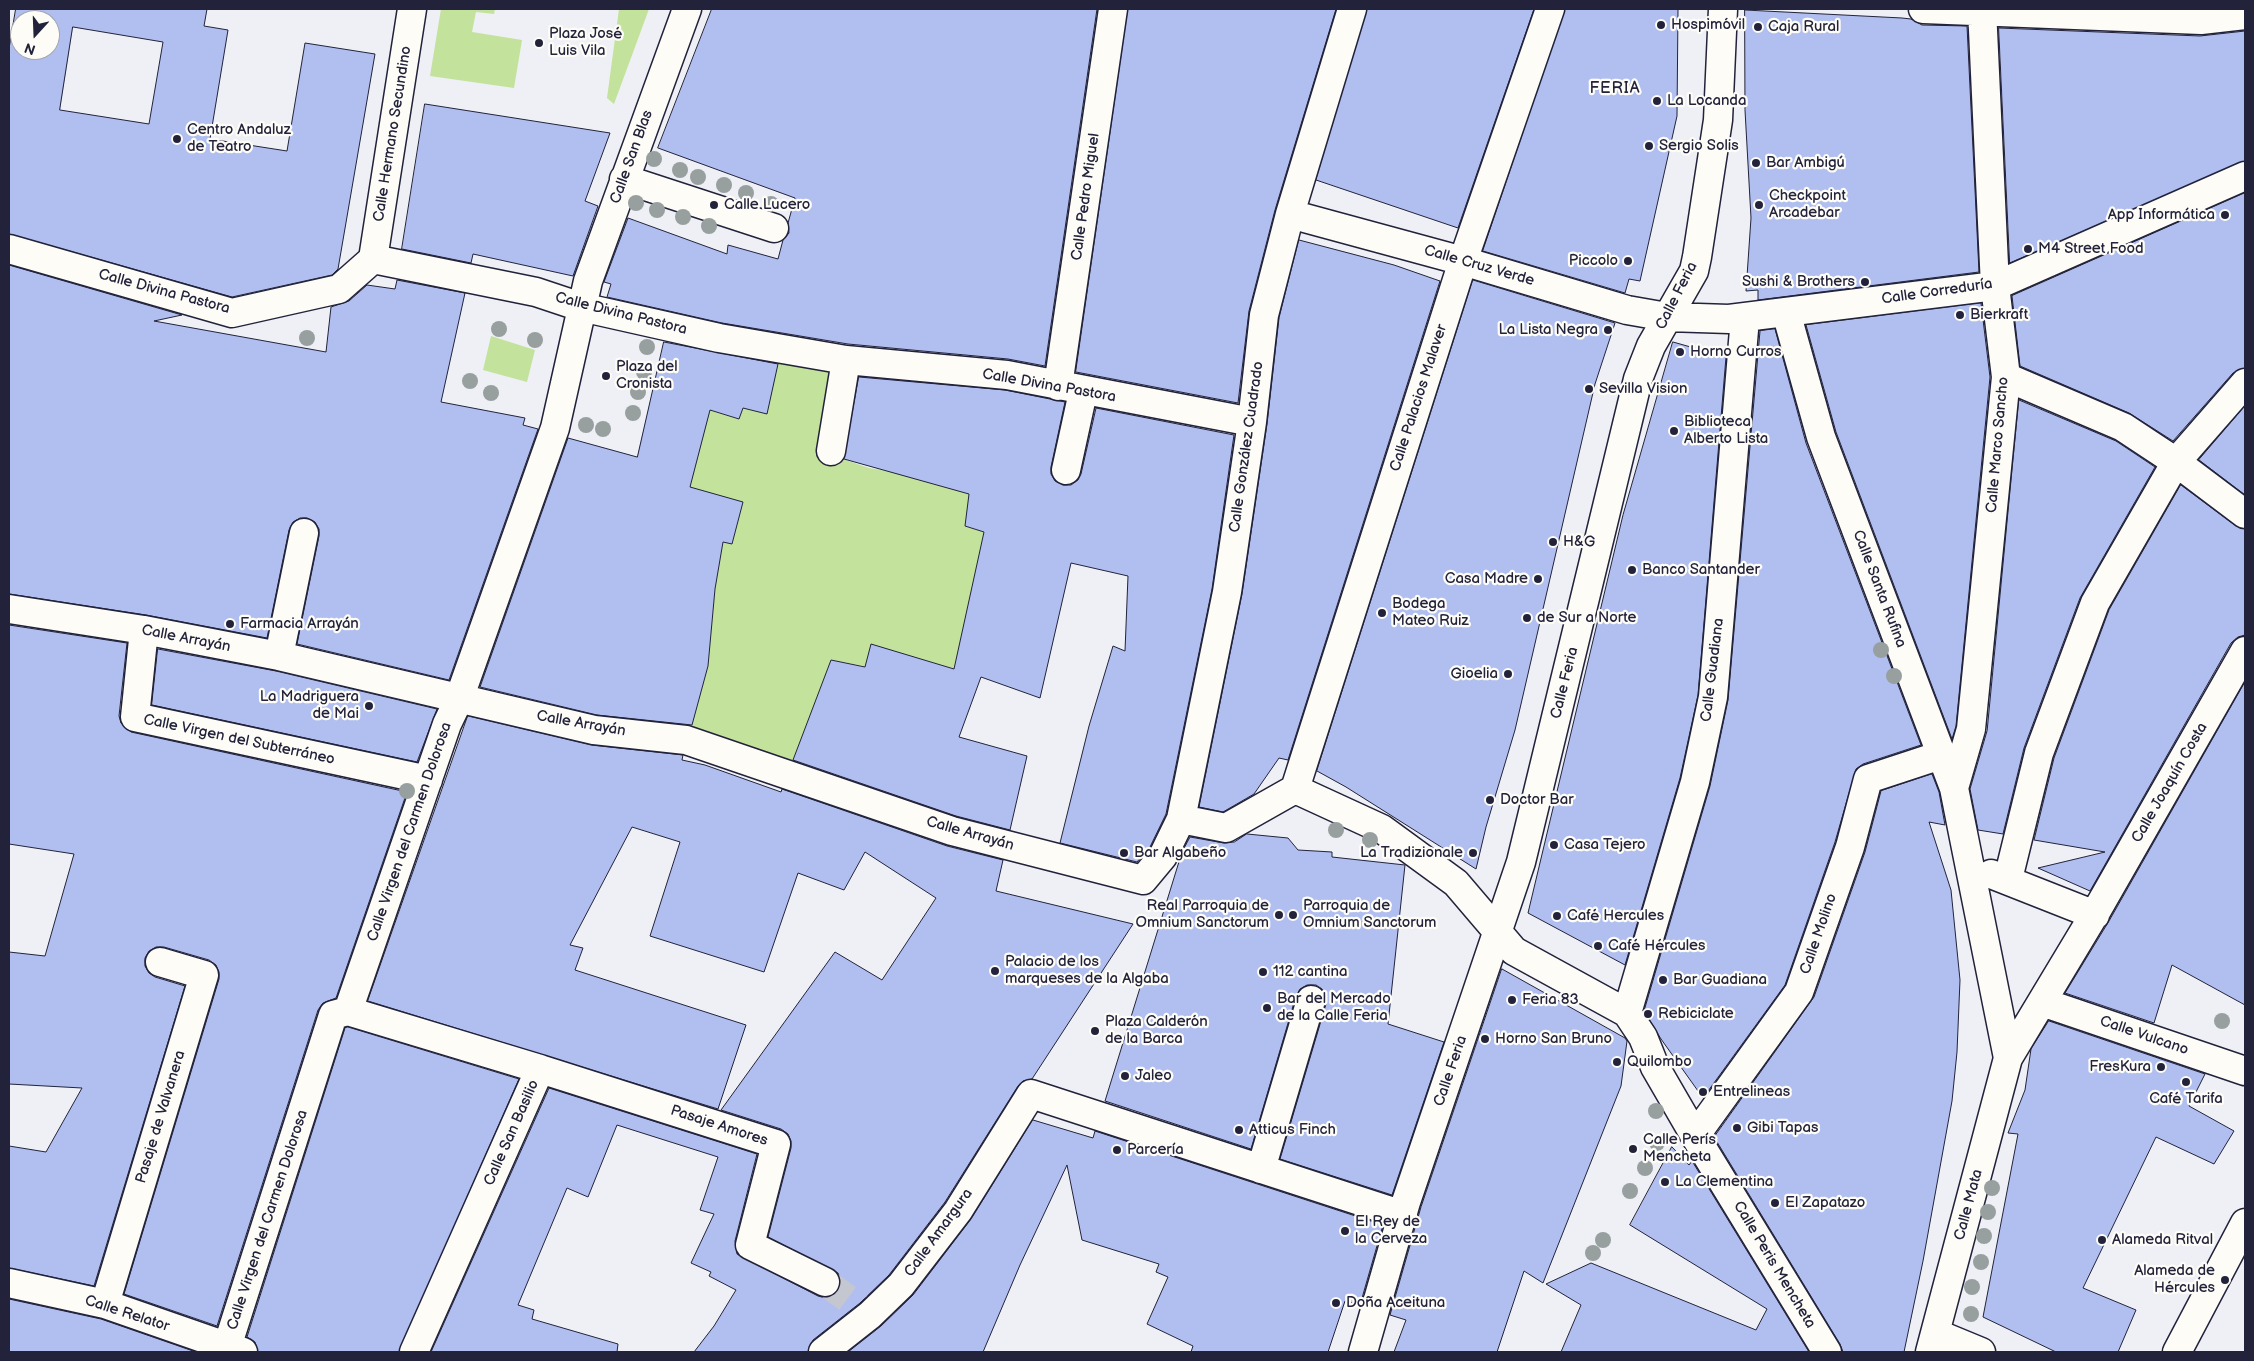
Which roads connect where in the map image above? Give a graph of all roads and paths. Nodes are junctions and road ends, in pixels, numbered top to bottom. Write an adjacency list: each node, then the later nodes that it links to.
1 (412, 9): 15 (street, Calle Hermano Secundino)
2 (687, 9): 11 (street, Calle San Blas)
3 (1113, 9): 25 (street, Calle Pedro Miguel)
4 (1352, 9): 12 (street, Calle González Cuadrado)
5 (1550, 9): 16 (street, Calle Palacios Malaver)
6 (1723, 9): 20 (street, Calle Feria)
7 (1923, 9): 8 (street)
8 (1982, 10): 9 (street); 17 (street, Calle Marco Sancho)
9 (2245, 15)
10 (2245, 176): 17 (street, Calle Correduría)
11 (624, 179): 13 (street); 18 (street, Calle San Blas)
12 (1290, 214): 16 (street, Calle Cruz Verde); 26 (street, Calle González Cuadrado)
13 (774, 228)
14 (9, 249): 15 (street, Calle Divina Pastora)
15 (373, 259): 18 (street, Calle Divina Pastora)
16 (1463, 261): 20 (street, Calle Cruz Verde); 40 (street, Calle Palacios Malaver)
17 (1995, 286): 19 (street, Calle Correduría); 23 (street, Calle Marco Sancho)
18 (581, 306): 22 (street, Calle Divina Pastora); 36 (street, Calle Virgen del Carmen Dolorosa)
19 (1786, 312): 21 (street, Calle Correduría); 37 (street, Calle Santa Rufina)
20 (1668, 317): 21 (street, Calle Correduría); 46 (street, Calle Feria)
21 (1745, 318): 51 (street, Calle Guadiana)
22 (846, 360): 25 (street, Calle Divina Pastora); 27 (street)
23 (2006, 377): 28 (street); 39 (street, Calle Marco Sancho)
24 (2245, 383): 28 (street)
25 (1071, 389): 26 (street, Calle Divina Pastora); 29 (street, Calle Pedro Miguel)
26 (1252, 422): 41 (street, Calle González Cuadrado)
27 (831, 452)
28 (2176, 462): 30 (street); 43 (street)
29 (1066, 470)
30 (2245, 514)
31 (304, 533): 35 (street)
32 (9, 609): 33 (street, Calle Arrayán)
33 (144, 630): 35 (street, Calle Arrayán); 38 (street, Calle Virgen del Subterráneo)
34 (2245, 651): 45 (street, Calle Joaquín Costa)
35 (279, 656): 36 (street, Calle Arrayán)
36 (459, 699): 38 (street, Calle Virgen del Carmen Dolorosa); 44 (street, Calle Arrayán)
37 (1941, 755): 39 (street, Calle Santa Rufina); 55 (street, Calle Molino)
38 (428, 780): 50 (street, Calle Virgen del Carmen Dolorosa)
39 (1954, 788): 42 (street, Calle Santa Rufina)
40 (1295, 789): 41 (street); 46 (street, Calle Peris Mencheta)
41 (1181, 819): 44 (street, Calle González Cuadrado)
42 (1970, 867): 43 (street); 52 (street, Calle Mata)
43 (2008, 879): 45 (street)
44 (1143, 880)
45 (2094, 914): 49 (street, Calle Mata)
46 (1498, 932): 51 (street, Calle Peris Mencheta); 57 (street, Calle Feria)
47 (160, 962): 61 (street, Pasaje de Valvanera)
48 (1311, 1000): 56 (street)
49 (2042, 1002): 52 (street, Calle Mata); 54 (street, Calle Vulcano)
50 (348, 1011): 53 (street, Calle San Basilio); 63 (street, Calle Virgen del Carmen Dolorosa)
51 (1627, 1013): 55 (street, Calle Peris Mencheta)
52 (2008, 1058): 62 (street, Calle Mata)
53 (540, 1069): 59 (street, Pasaje Amores); 64 (street, Calle San Basilio)
54 (2245, 1071)
55 (1695, 1136): 67 (street, Calle Peris Mencheta)
56 (1262, 1169): 57 (street); 65 (street, Calle Amargura)
57 (1403, 1215): 66 (street, Calle Feria)
58 (2245, 1223): 69 (street)
59 (824, 1282)
60 (9, 1283): 61 (street, Calle Relator)
61 (105, 1304): 63 (street, Calle Relator)
62 (1933, 1343): 68 (street)
63 (235, 1350)
64 (414, 1352)
65 (823, 1352)
66 (1363, 1352)
67 (1826, 1352)
68 (1981, 1352)
69 (2177, 1352)

